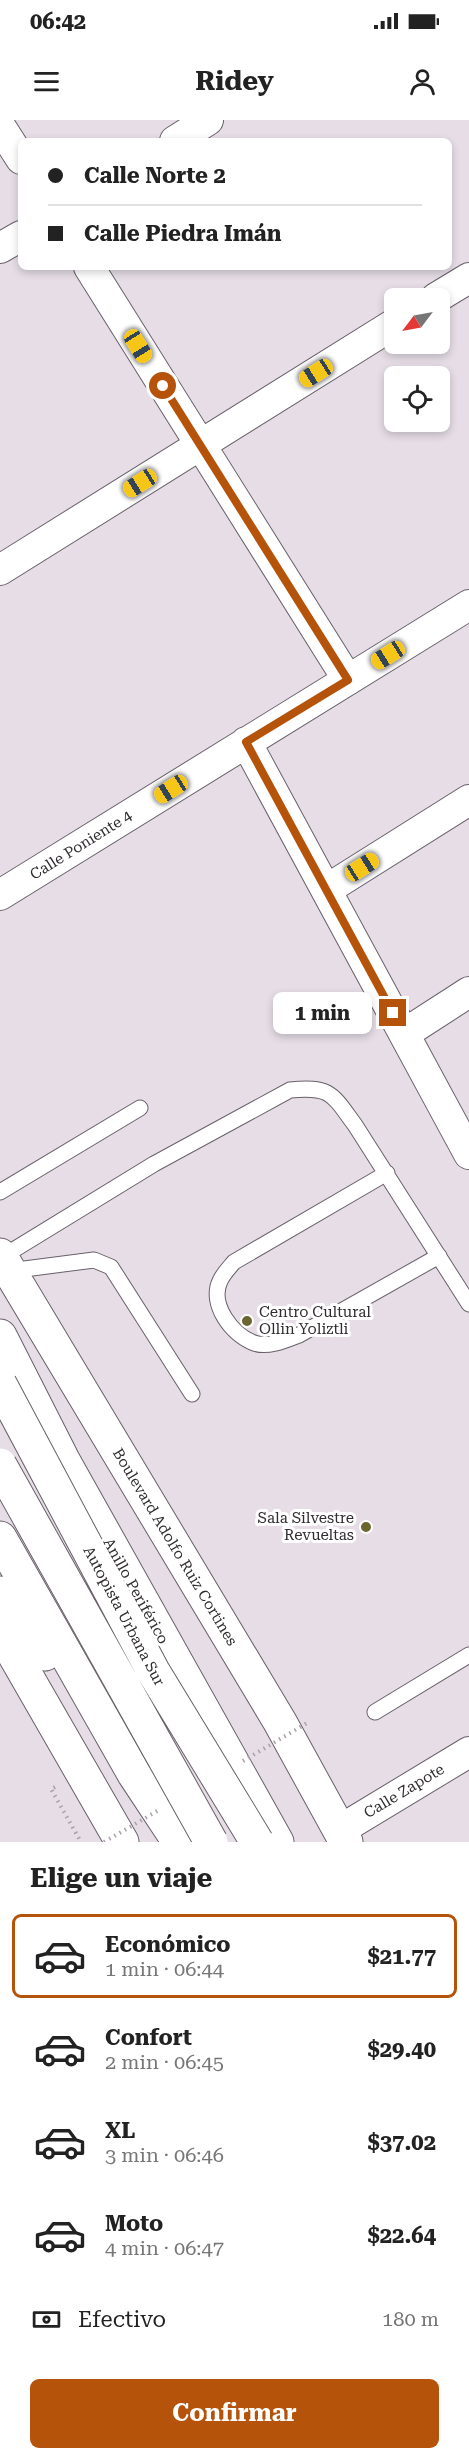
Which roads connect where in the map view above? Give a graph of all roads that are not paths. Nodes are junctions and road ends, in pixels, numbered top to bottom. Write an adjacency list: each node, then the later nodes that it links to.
1 (208, 120): 3 (street)
2 (0, 126): 4 (street)
3 (180, 138)
4 (18, 154)
5 (18, 238): 6 (street)
6 (0, 248)
7 (91, 270): 11 (street)
8 (469, 278): 9 (street)
9 (450, 290)
10 (384, 330): 11 (street)
11 (199, 446): 12 (street); 14 (street)
12 (0, 570)
13 (469, 605): 14 (street, Calle Poniente 4)
14 (348, 680): 15 (street, Calle Poniente 4)
15 (246, 742): 17 (street); 18 (street, Calle Poniente 4)
16 (469, 800): 17 (street)
17 (326, 890): 20 (street)
18 (0, 895)
19 (469, 992): 20 (street)
20 (404, 1034): 22 (street)
21 (140, 1108): 24 (lane)
22 (469, 1154)
23 (387, 1173): 25 (lane); 25 (lane); 26 (lane)
24 (0, 1192)
25 (439, 1256): 27 (lane)
26 (4, 1261): 30 (lane); 39 (main road, Boulevard Adolfo Ruiz Cortines)
27 (469, 1304)
28 (0, 1336): 44 (main road, Anillo Periférico)
29 (0, 1384): 43 (main road, Autopista Urbana Sur, bridge)
30 (192, 1394)
31 (0, 1465): 42 (main road, bridge)
32 (0, 1539): 38 (main road)
33 (0, 1593): 38 (main road)
34 (0, 1630): 40 (main road)
35 (469, 1655): 36 (lane)
36 (375, 1712)
37 (469, 1752): 39 (street, Calle Zapote)
38 (134, 1774): 41 (main road)
39 (343, 1836)
40 (122, 1842)
41 (179, 1842)
42 (211, 1842)
43 (257, 1842)
44 (277, 1842)

